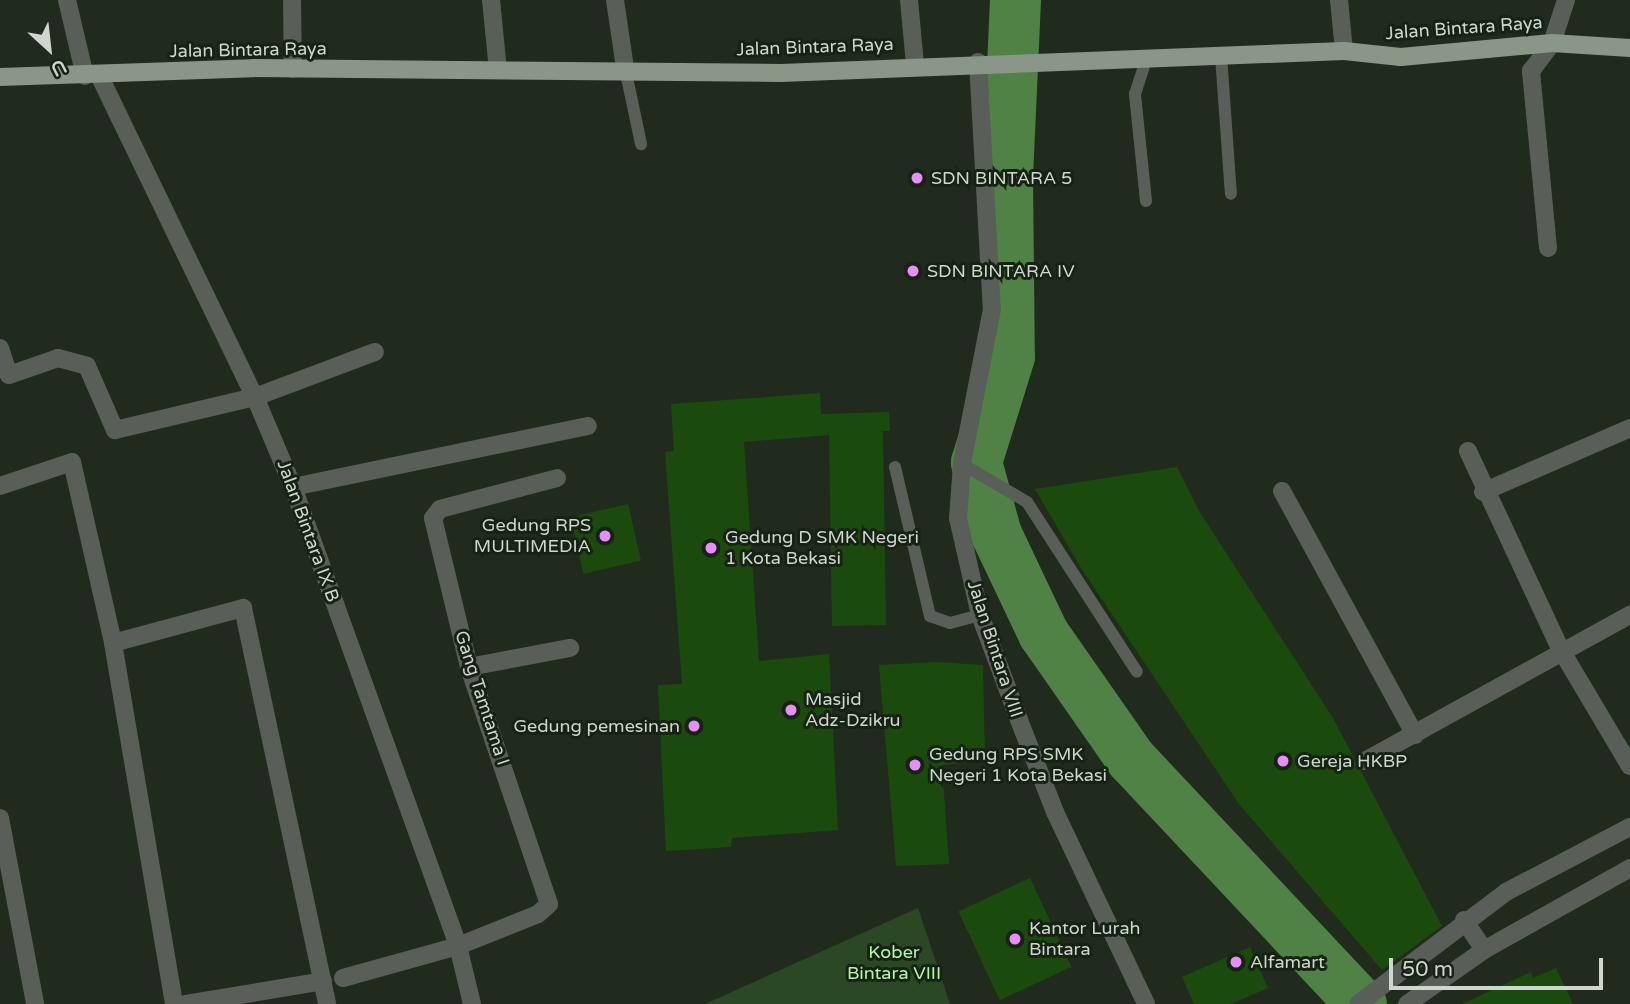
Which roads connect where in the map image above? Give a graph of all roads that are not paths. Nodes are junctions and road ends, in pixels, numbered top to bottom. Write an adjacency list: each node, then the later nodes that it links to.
1 (67, 0): 18 (street, Jalan Bintara IX B)
2 (292, 0): 16 (street)
3 (491, 0): 17 (street)
4 (615, 0): 15 (street)
5 (909, 0): 14 (street)
6 (1339, 0): 10 (street)
7 (1566, 0): 8 (street)
8 (1552, 43): 9 (main road, Jalan Bintara Raya); 10 (main road, Jalan Bintara Raya); 23 (street)
9 (1630, 48)
10 (1344, 51): 11 (main road, Jalan Bintara Raya)
11 (1221, 56): 12 (main road, Jalan Bintara Raya); 21 (lane)
12 (1146, 60): 13 (main road, Jalan Bintara Raya); 22 (lane)
13 (978, 62): 14 (main road, Jalan Bintara Raya); 31 (street, Jalan Bintara VIII)
14 (915, 65): 15 (main road, Jalan Bintara Raya)
15 (625, 68): 17 (main road, Jalan Bintara Raya); 20 (lane)
16 (293, 69): 17 (main road, Jalan Bintara Raya); 18 (main road, Jalan Bintara Raya)
17 (498, 70)
18 (92, 76): 19 (main road, Jalan Bintara Raya); 26 (street, Jalan Bintara IX B)
19 (0, 77)
20 (641, 144)
21 (1231, 194)
22 (1146, 201)
23 (1548, 248)
24 (0, 348): 26 (street)
25 (375, 352): 26 (street)
26 (255, 397): 34 (street, Jalan Bintara IX B)
27 (588, 425): 34 (street)
28 (1630, 428): 36 (street)
29 (1468, 451): 36 (street)
30 (895, 467): 37 (lane)
31 (968, 467): 37 (street, Jalan Bintara VIII); 43 (lane)
32 (557, 478): 42 (street, Gang Tamtama I)
33 (0, 486): 39 (street)
34 (293, 487): 51 (street, Jalan Bintara IX B)
35 (1282, 491): 44 (street)
36 (1483, 492): 41 (street)
37 (980, 615): 61 (street, Jalan Bintara VIII)
38 (1630, 615): 41 (street)
39 (113, 643): 54 (street); 57 (street)
40 (570, 648): 42 (street)
41 (1561, 650): 44 (street); 46 (street)
42 (468, 667): 51 (street, Gang Tamtama I)
43 (1137, 672)
44 (1415, 736): 45 (street)
45 (1365, 761)
46 (1630, 766)
47 (0, 818): 56 (street)
48 (1630, 827): 50 (street)
49 (1630, 868): 52 (street)
50 (1464, 920): 52 (street); 62 (street)
51 (458, 946): 53 (street); 60 (street, Jalan Bintara IX B)
52 (1484, 950): 55 (street)
53 (343, 978)
54 (323, 981): 58 (street); 59 (street)
55 (1409, 1002)
56 (35, 1004)
57 (174, 1004)
58 (186, 1004)
59 (327, 1004)
60 (472, 1004)
61 (1146, 1004)
62 (1358, 1004)

